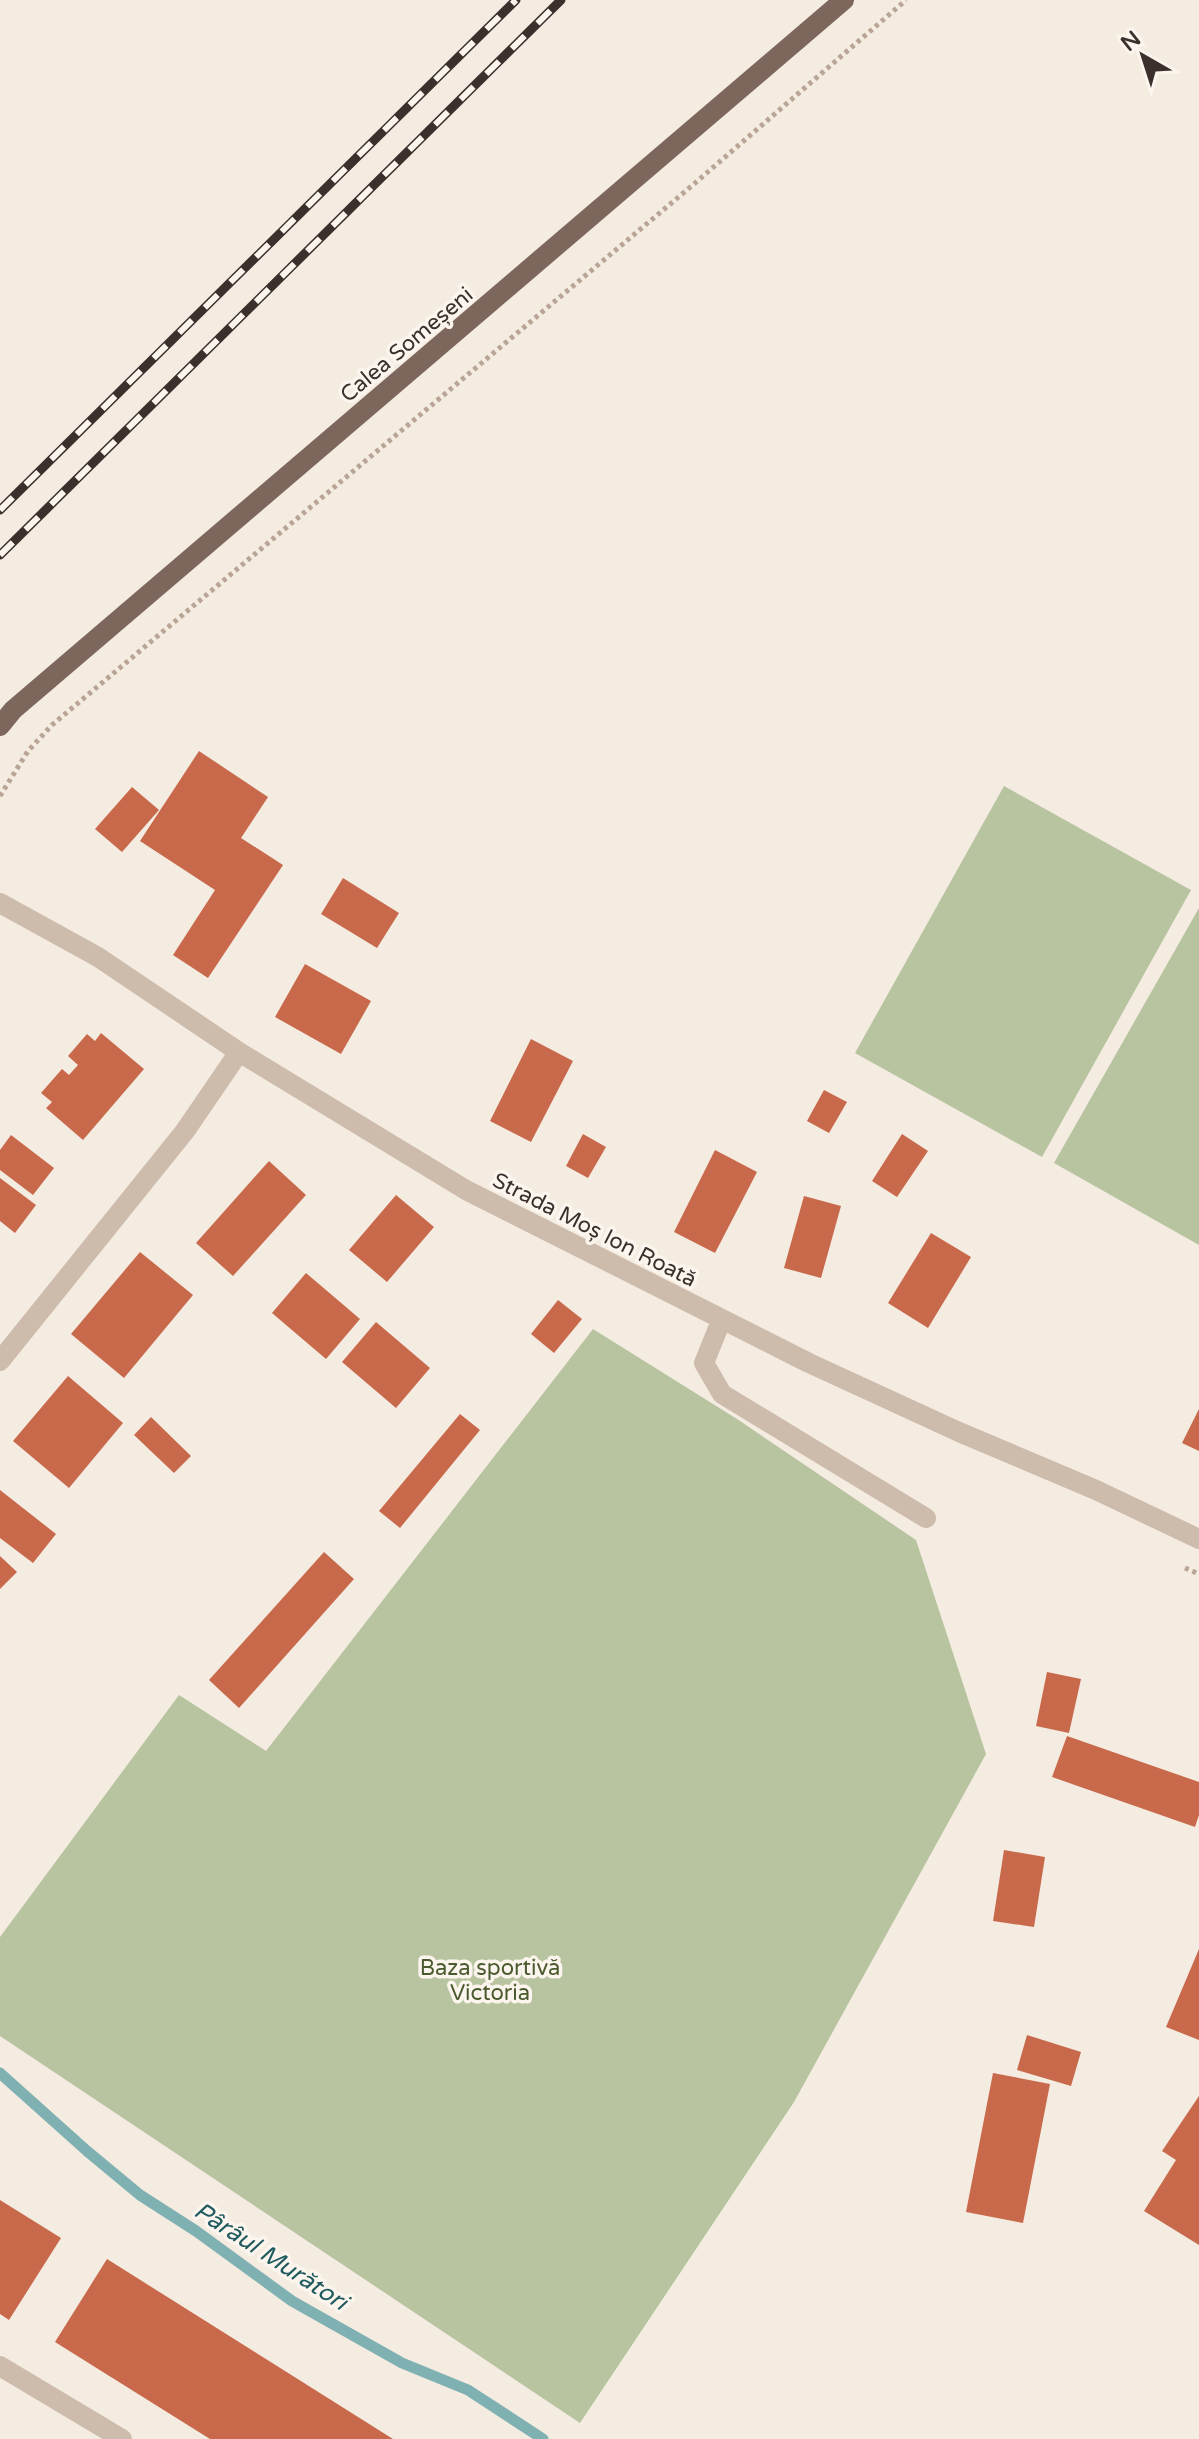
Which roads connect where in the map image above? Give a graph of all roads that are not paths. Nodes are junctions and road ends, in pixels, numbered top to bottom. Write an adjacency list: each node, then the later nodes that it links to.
1 (844, 0): 2 (main road, Calea Someșeni)
2 (0, 726)
3 (0, 903): 4 (street, Strada Moș Ion Roată)
4 (239, 1052): 5 (street, Strada Moș Ion Roată); 6 (street)
5 (721, 1321): 7 (street); 8 (street, Strada Moș Ion Roată)
6 (0, 1361)
7 (926, 1518)
8 (1199, 1539)
9 (0, 2366): 10 (street)
10 (122, 2439)

